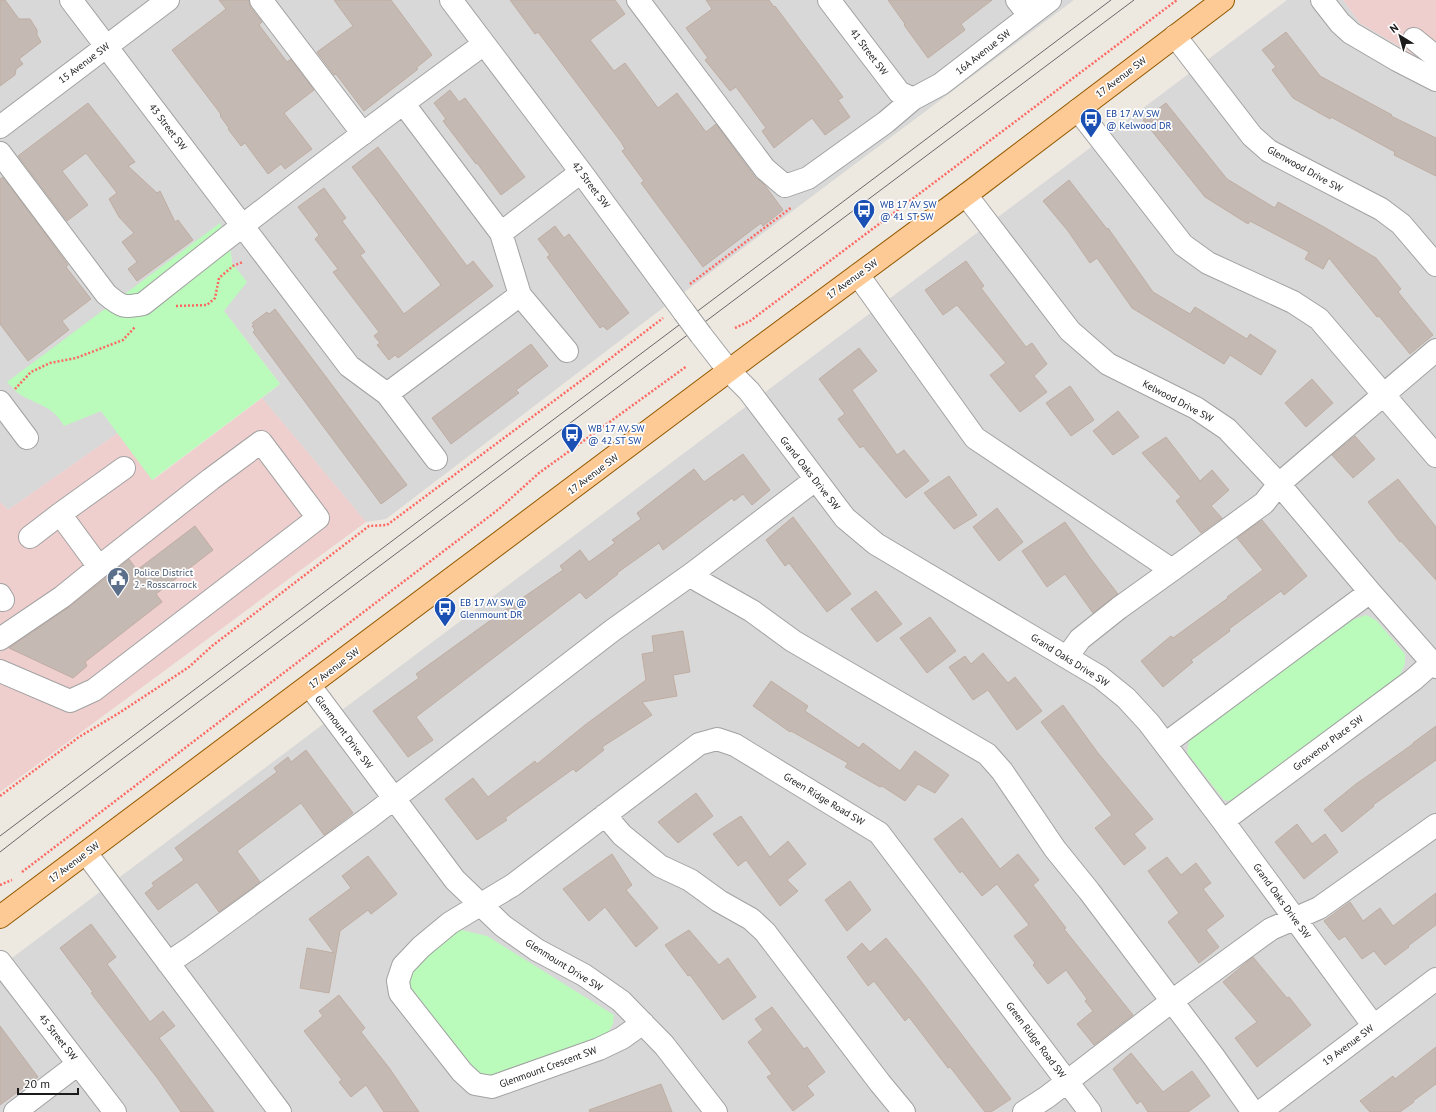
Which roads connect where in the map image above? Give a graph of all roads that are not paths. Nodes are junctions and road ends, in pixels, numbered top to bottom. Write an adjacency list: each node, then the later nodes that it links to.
1 (71, 0): 14 (street, 43 Street SW)
2 (168, 0): 14 (street, 15 Avenue SW)
3 (261, 0): 21 (street)
4 (451, 0): 13 (street, 42 Street SW)
5 (638, 0): 17 (street, 16A Avenue SW)
6 (829, 0): 17 (street, 41 Street SW)
7 (1050, 0): 10 (street, 16A Avenue SW)
8 (1223, 0): 11 (main road, 17 Avenue SW)
9 (1322, 0): 16 (street)
10 (1023, 8): 17 (street, 16A Avenue SW)
11 (1175, 36): 19 (main road, 17 Avenue SW); 27 (street, Glenwood Drive SW)
12 (1414, 39): 15 (street)
13 (484, 44): 18 (street); 23 (street, 42 Street SW)
14 (106, 47): 20 (street, 15 Avenue SW); 25 (street, 43 Street SW)
15 (1436, 58)
16 (1436, 80)
17 (913, 99)
18 (402, 103): 21 (street); 26 (street)
19 (1078, 110): 24 (main road, 17 Avenue SW); 34 (street)
20 (0, 127)
21 (363, 134): 25 (street)
22 (0, 153): 25 (street)
23 (581, 172): 26 (street); 32 (street, 42 Street SW, bridge)
24 (966, 195): 28 (main road, 17 Avenue SW); 41 (street, Kelwood Drive SW)
25 (242, 225): 33 (street, 43 Street SW)
26 (500, 233): 29 (street)
27 (1436, 264)
28 (858, 275): 32 (main road, 17 Avenue SW); 45 (street)
29 (520, 295): 31 (street); 33 (street)
30 (1436, 350): 34 (street)
31 (568, 351)
32 (729, 371): 40 (street, Grand Oaks Drive SW); 52 (main road, 17 Avenue SW)
33 (387, 394): 38 (street, 43 Street SW)
34 (1384, 394): 37 (street); 41 (street)
35 (0, 402): 36 (street)
36 (27, 438)
37 (1436, 456)
38 (436, 459)
39 (124, 468): 42 (street)
40 (815, 480): 46 (street); 49 (street, Grand Oaks Drive SW)
41 (1279, 484): 45 (street); 47 (street, Kelwood Drive SW)
42 (60, 514): 43 (street); 44 (street)
43 (30, 537)
44 (99, 567): 48 (street); 51 (street)
45 (1172, 570): 49 (street)
46 (693, 573): 54 (street); 65 (street)
47 (1370, 592): 50 (street, Kelwood Drive SW); 53 (street)
48 (0, 639)
49 (1067, 657): 53 (street, Grand Oaks Drive SW)
50 (1434, 665): 56 (street, Grosvenor Place SW)
51 (0, 671)
52 (310, 686): 54 (street, Glenmount Drive SW); 58 (main road, 17 Avenue SW)
53 (1165, 744): 56 (street, Grand Oaks Drive SW)
54 (394, 798): 59 (street, Glenmount Drive SW); 63 (street)
55 (606, 815): 59 (street, Green Ridge Road SW); 69 (street, Green Ridge Road SW); 74 (street)
56 (1223, 821): 61 (street, Grand Oaks Drive SW)
57 (1436, 825): 61 (street)
58 (86, 853): 60 (main road, 17 Avenue SW); 63 (street)
59 (480, 904): 66 (street, Glenmount Drive SW); 66 (street, Glenmount Crescent SW)
60 (0, 917)
61 (1294, 918): 65 (street); 67 (street, Grand Oaks Drive SW)
62 (0, 962): 68 (street, 45 Street SW)
63 (168, 963): 72 (street)
64 (1436, 979): 67 (street, 19 Avenue SW)
65 (1172, 1001): 69 (street); 77 (street)
66 (643, 1023): 73 (street, Glenmount Drive SW)
67 (1374, 1026): 78 (street, 19 Avenue SW)
68 (78, 1064): 70 (street); 71 (street, 45 Street SW)
69 (1068, 1081): 75 (street); 76 (street, Green Ridge Road SW)
70 (15, 1112)
71 (115, 1112)
72 (280, 1112)
73 (716, 1112)
74 (904, 1112)
75 (1024, 1112)
76 (1090, 1112)
77 (1253, 1112)
78 (1260, 1112)

